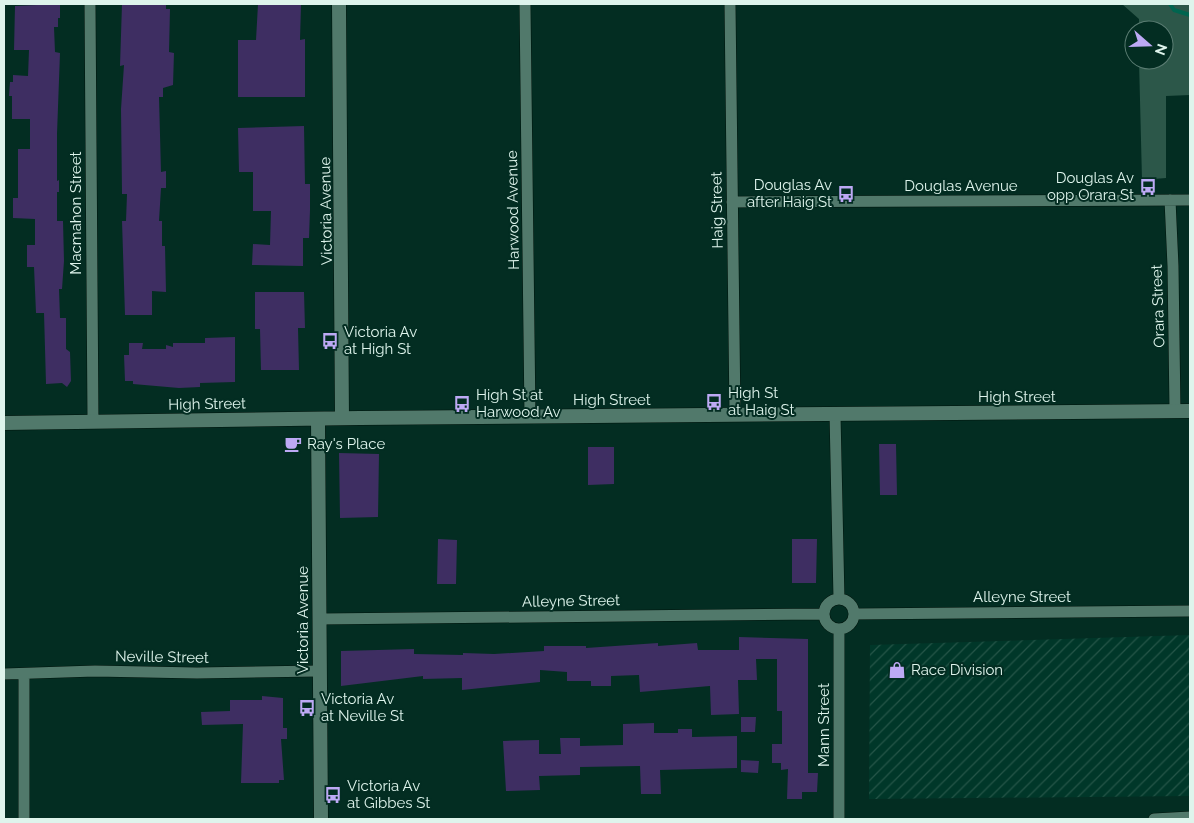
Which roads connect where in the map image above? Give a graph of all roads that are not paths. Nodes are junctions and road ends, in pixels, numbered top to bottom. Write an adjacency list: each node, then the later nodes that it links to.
1 (90, 4): 15 (street, Macmahon Street)
2 (340, 4): 13 (street, Victoria Avenue)
3 (525, 4): 12 (street, Harwood Avenue)
4 (730, 4): 7 (street, Haig Street)
5 (1170, 200): 6 (street, Douglas Avenue); 7 (street, Douglas Avenue); 8 (street, Orara Street)
6 (1190, 200)
7 (732, 202): 11 (street, Haig Street)
8 (1175, 411): 9 (street, High Street); 10 (street, High Street)
9 (1190, 411)
10 (835, 414): 11 (street, High Street); 17 (street)
11 (736, 415): 12 (street, High Street)
12 (530, 417): 13 (street, High Street)
13 (342, 418): 14 (street, High Street)
14 (318, 420): 15 (street, High Street); 21 (street, Victoria Avenue)
15 (93, 422): 16 (street, High Street)
16 (4, 424)
17 (839, 599): 19 (street); 20 (street)
18 (1190, 611): 20 (street, Alleyne Street)
19 (823, 614): 21 (street, Alleyne Street); 22 (street)
20 (854, 614): 22 (street)
21 (320, 619): 23 (street, Victoria Avenue)
22 (839, 630): 29 (street, Mann Street)
23 (319, 671): 25 (street, Neville Street); 28 (street, Victoria Avenue)
24 (4, 674): 25 (street, Neville Street)
25 (24, 674): 27 (street)
26 (1190, 817): 30 (street)
27 (24, 819)
28 (321, 819)
29 (839, 819)
30 (1154, 819)

